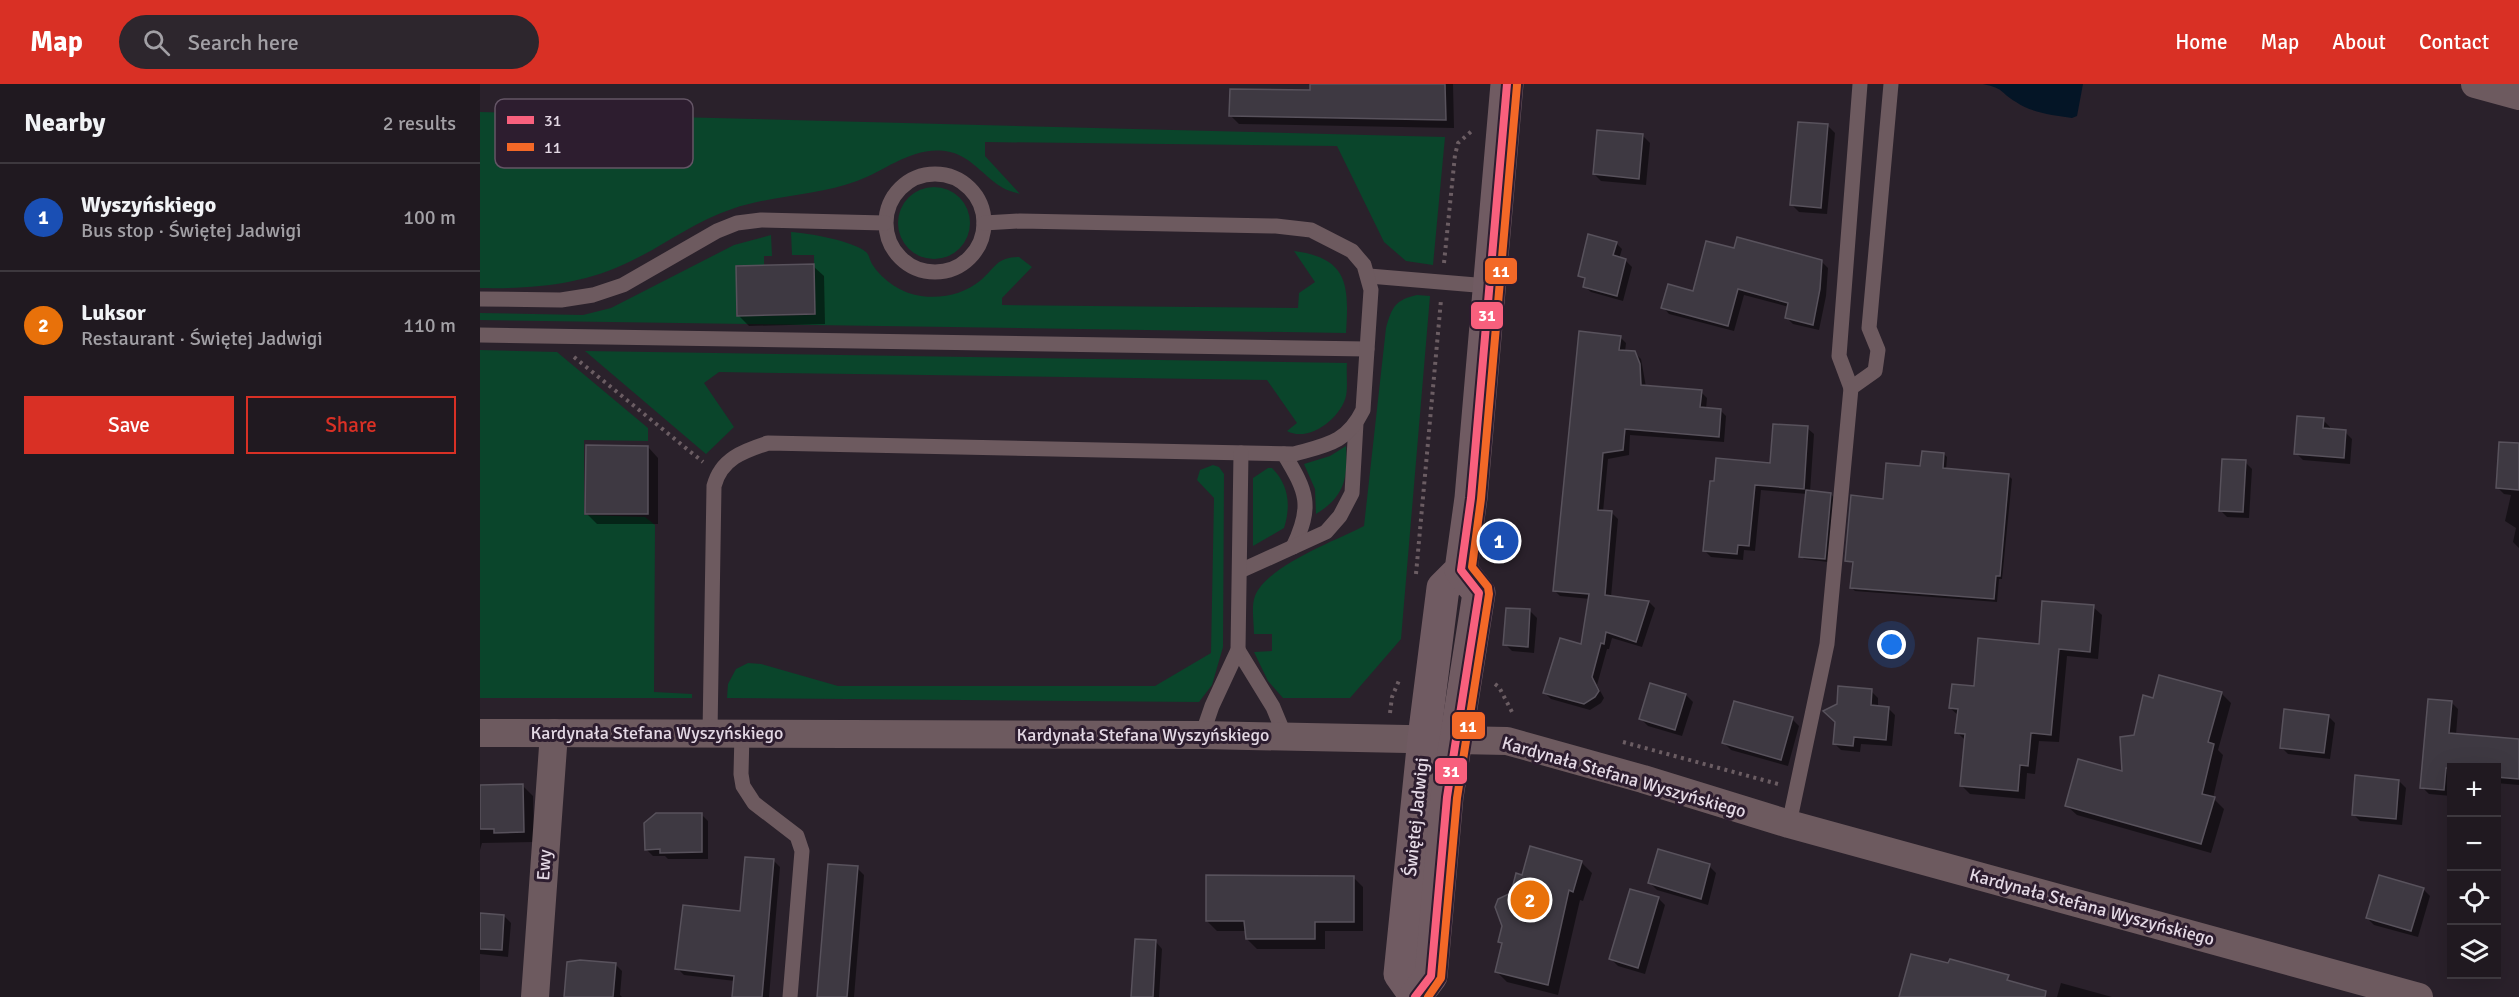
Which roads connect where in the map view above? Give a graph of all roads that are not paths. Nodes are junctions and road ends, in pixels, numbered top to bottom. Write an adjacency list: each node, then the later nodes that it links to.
1 (1507, 84): 9 (main road)
2 (1860, 84): 13 (lane)
3 (1891, 84): 13 (lane)
4 (2475, 84): 5 (street)
5 (2519, 96)
6 (885, 223): 7 (lane); 7 (lane); 10 (lane)
7 (984, 223): 8 (lane)
8 (1369, 276): 9 (lane); 12 (lane)
9 (1488, 286): 18 (main road)
10 (480, 299)
11 (480, 335): 12 (lane)
12 (1367, 349): 14 (lane)
13 (1851, 388): 29 (lane)
14 (1356, 423): 16 (lane); 17 (lane)
15 (1241, 453): 16 (lane); 19 (lane); 24 (lane)
16 (1284, 454): 17 (lane)
17 (1293, 547): 19 (lane)
18 (1461, 570): 27 (main road, Świętej Jadwigi); 28 (main road, Świętej Jadwigi)
19 (1240, 572): 20 (lane)
20 (1238, 650): 25 (lane); 26 (lane)
21 (480, 733): 22 (street, Kardynała Stefana Wyszyńskiego)
22 (554, 733): 24 (street, Kardynała Stefana Wyszyńskiego); 31 (street, Ewy)
23 (742, 733): 24 (street, Kardynała Stefana Wyszyńskiego); 25 (street, Kardynała Stefana Wyszyńskiego); 32 (lane)
24 (710, 734)
25 (1202, 735): 26 (street, Kardynała Stefana Wyszyńskiego)
26 (1285, 736): 27 (street, Kardynała Stefana Wyszyńskiego)
27 (1424, 738): 28 (street, Kardynała Stefana Wyszyńskiego); 30 (main road, Świętej Jadwigi)
28 (1457, 739): 29 (street, Kardynała Stefana Wyszyńskiego); 30 (main road, Świętej Jadwigi)
29 (1789, 824): 33 (street, Kardynała Stefana Wyszyńskiego)
30 (1415, 996)
31 (535, 997)
32 (790, 997)
33 (2419, 997)

